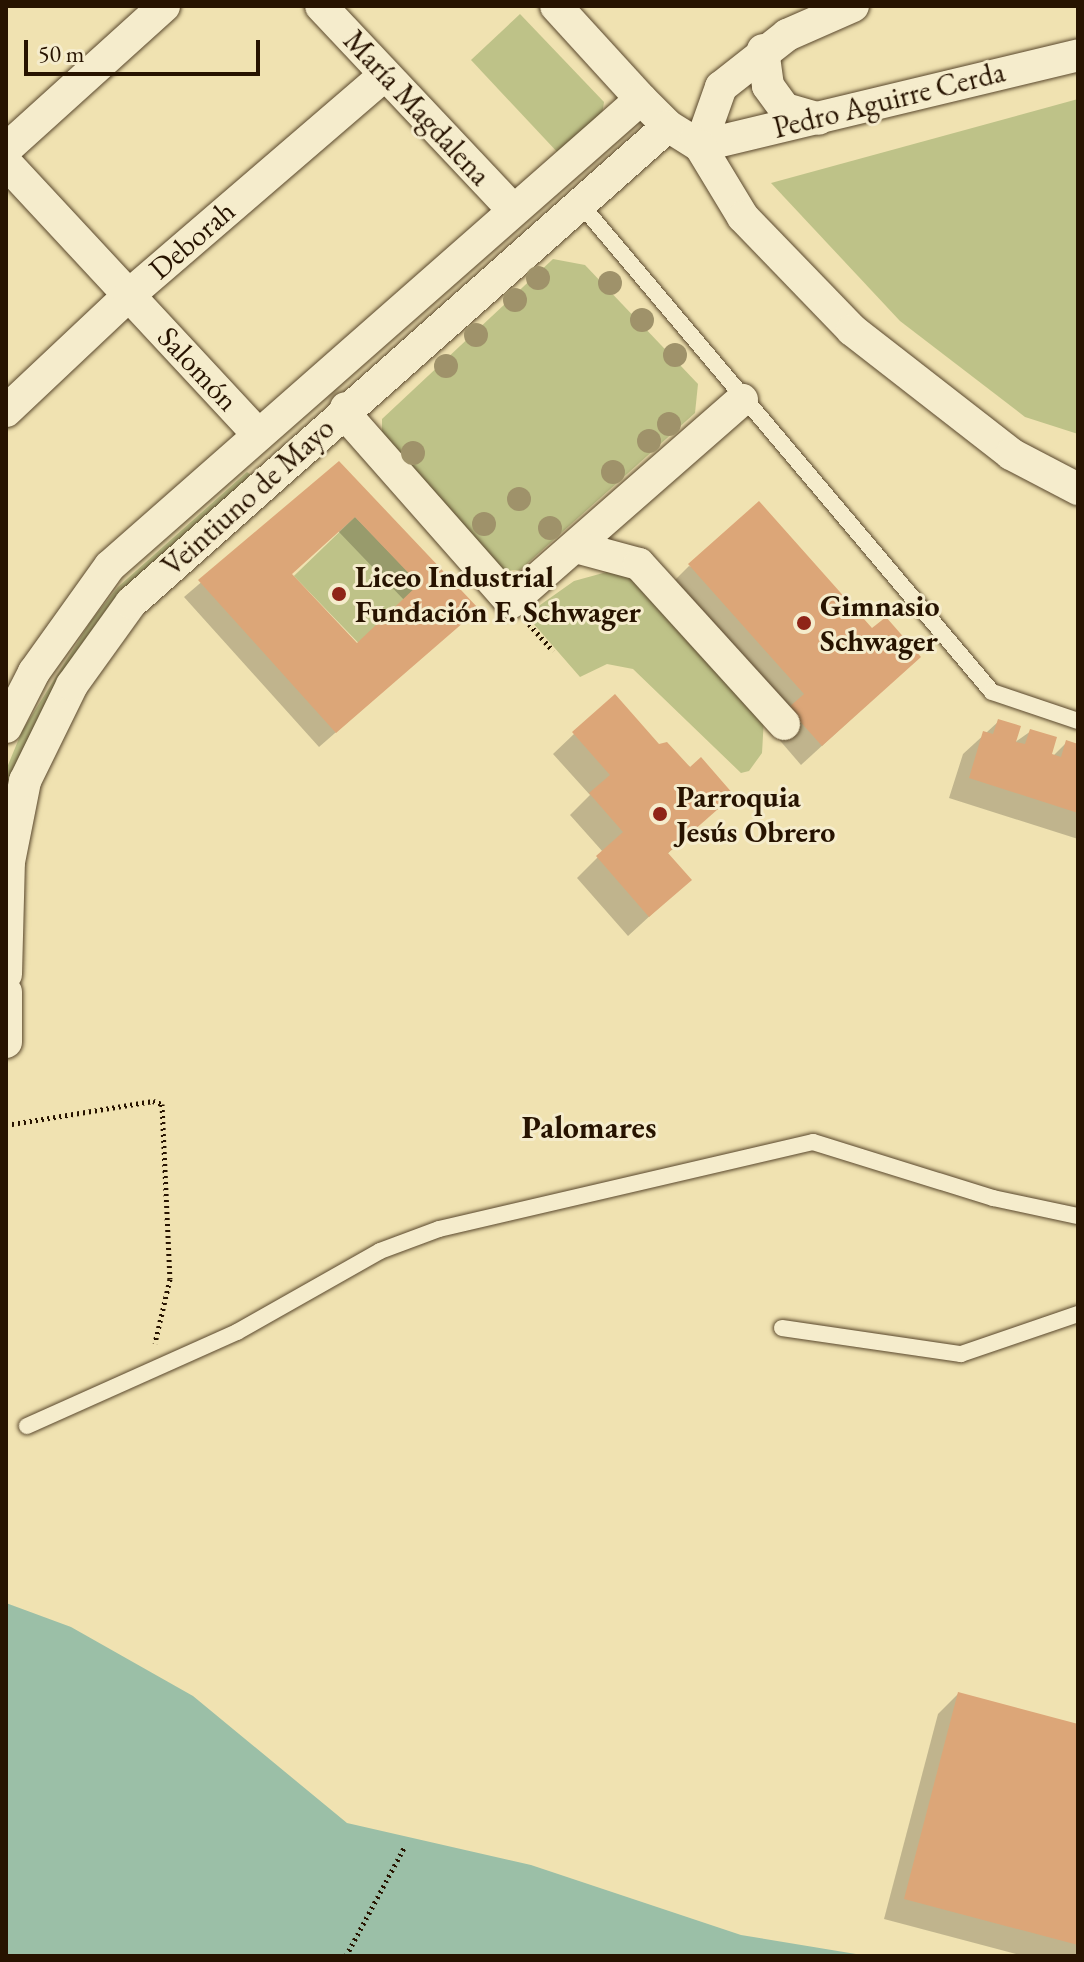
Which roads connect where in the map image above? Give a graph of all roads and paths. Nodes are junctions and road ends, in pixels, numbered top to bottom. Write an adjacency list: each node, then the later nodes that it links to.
1 (164, 6): 12 (street)
2 (321, 6): 7 (street, María Magdalena)
3 (556, 6): 8 (street)
4 (853, 6): 5 (street)
5 (763, 50): 9 (street); 11 (street)
6 (1078, 55): 9 (street, Pedro Aguirre Cerda)
7 (384, 76): 15 (street, María Magdalena); 16 (street, Deborah)
8 (641, 99): 10 (street); 15 (street, Veintiuno de Mayo)
9 (819, 119): 11 (street, Pedro Aguirre Cerda)
10 (668, 126): 11 (street); 14 (street, Veintiuno de Mayo)
11 (700, 146): 21 (street)
12 (6, 149)
13 (6, 163): 16 (street, Salomón)
14 (578, 201): 17 (lane); 18 (street, Veintiuno de Mayo)
15 (513, 210): 20 (street, Veintiuno de Mayo)
16 (129, 295): 19 (street, Deborah); 20 (street, Salomón)
17 (742, 400): 22 (street); 23 (lane)
18 (346, 408): 22 (street); 26 (street, Veintiuno de Mayo)
19 (6, 411)
20 (259, 435): 25 (street, Veintiuno de Mayo)
21 (1078, 489)
22 (576, 547): 24 (street)
23 (1078, 721)
24 (784, 724)
25 (6, 727)
26 (6, 974)
27 (6, 992): 28 (street)
28 (6, 1042)
29 (6, 1125): 33 (path)
30 (1078, 1216): 33 (lane)
31 (1078, 1314): 32 (lane)
32 (782, 1328)
33 (146, 1373): 34 (lane)
34 (27, 1426)
35 (405, 1846): 36 (path)
36 (346, 1956)

